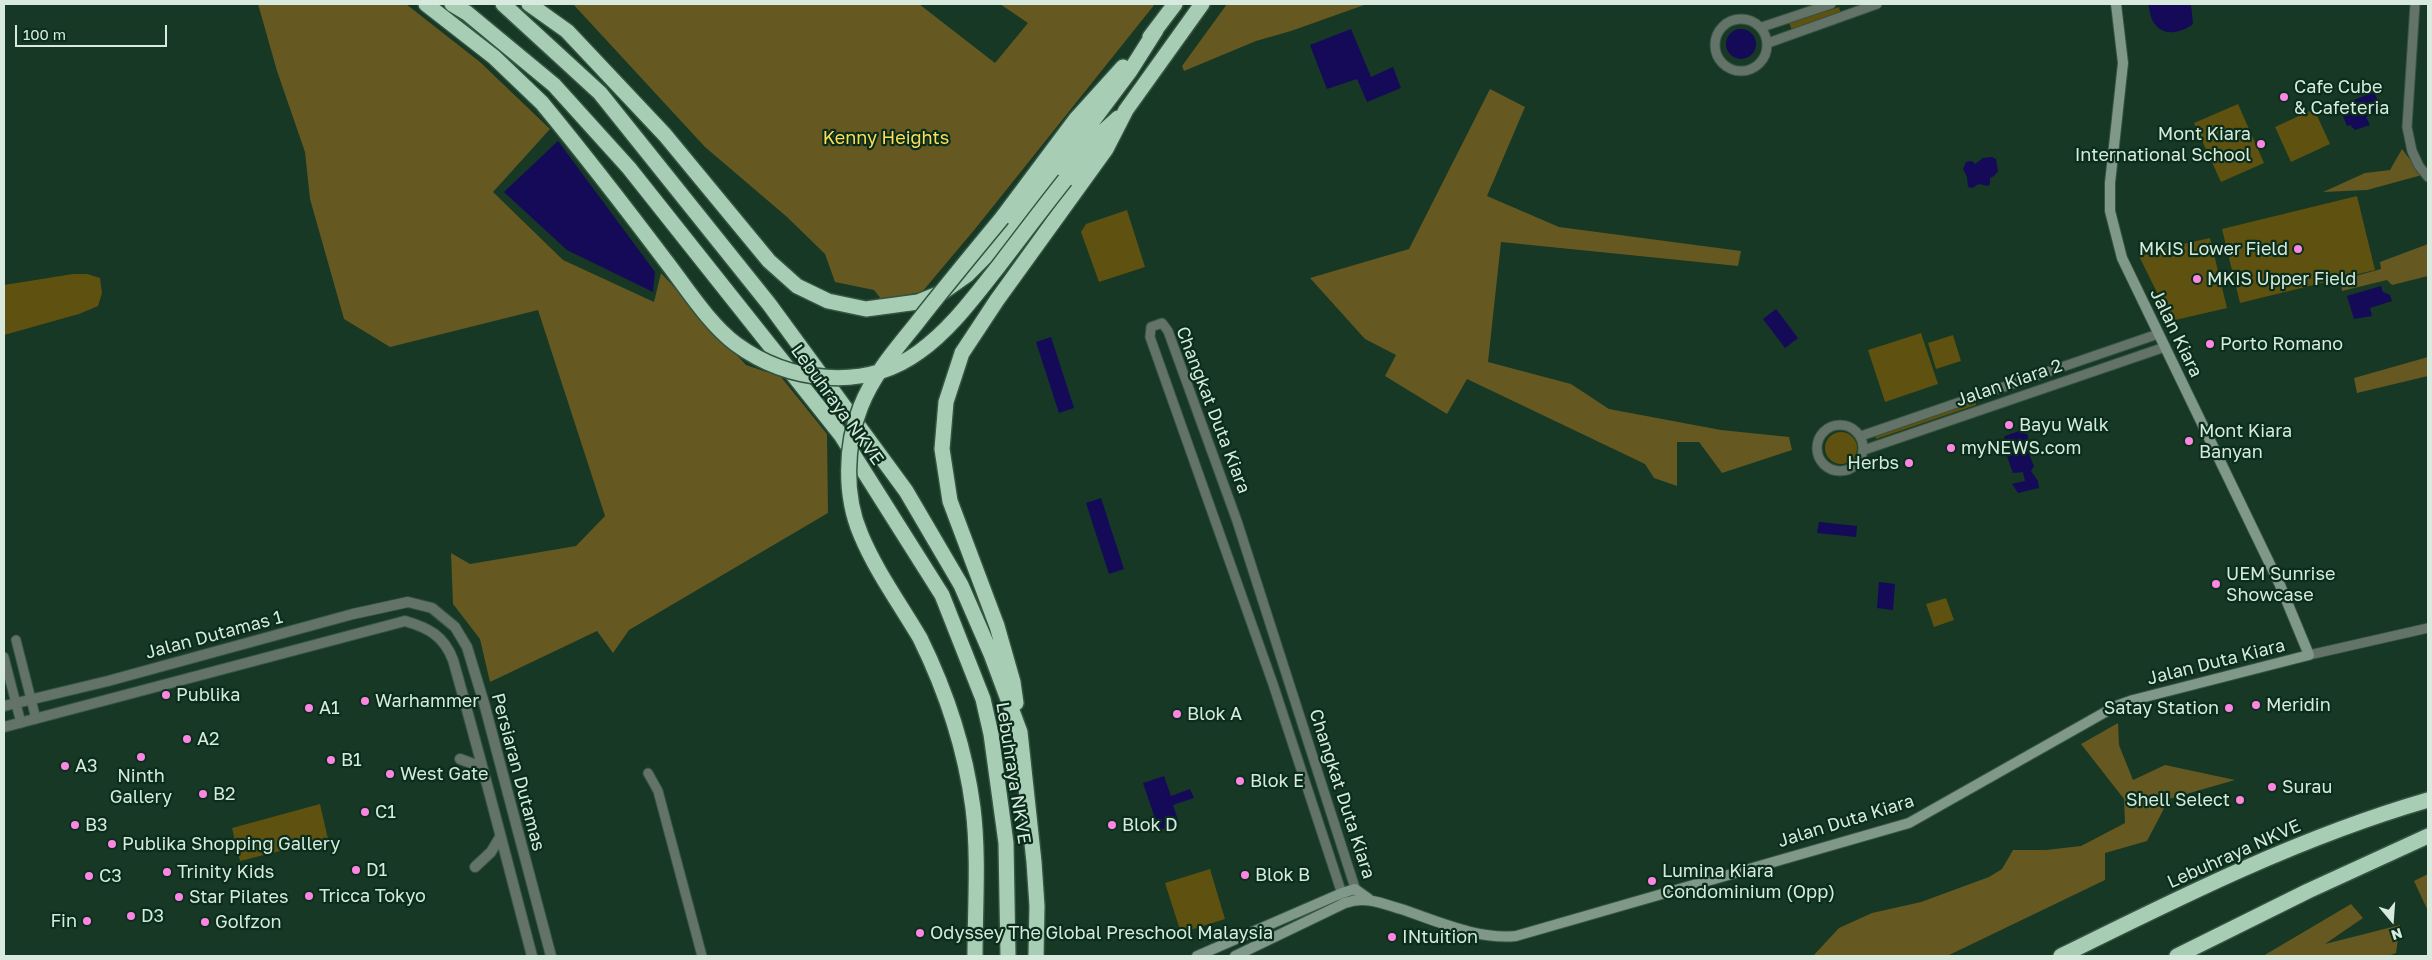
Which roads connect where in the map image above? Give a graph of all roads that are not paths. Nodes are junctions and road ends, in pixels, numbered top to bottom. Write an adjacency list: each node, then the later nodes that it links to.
1 (426, 4): 14 (highway, bridge)
2 (452, 4): 49 (highway, Lebuhraya NKVE)
3 (503, 4): 34 (highway, Lebuhraya NKVE)
4 (530, 4): 12 (highway)
5 (1176, 4): 12 (highway)
6 (1202, 4): 14 (highway)
7 (1831, 4): 11 (street)
8 (1877, 4): 13 (street)
9 (2116, 4): 16 (main road, Jalan Kiara)
10 (2415, 4): 15 (street)
11 (1762, 27): 13 (street); 13 (street)
12 (1156, 30): 48 (highway, bridge)
13 (1768, 43)
14 (1126, 110): 34 (highway)
15 (2428, 177)
16 (2158, 334): 17 (main road, Jalan Kiara); 18 (street, Jalan Kiara 2)
17 (2165, 347): 19 (street, Jalan Kiara 2); 24 (main road, Jalan Kiara)
18 (1861, 436): 19 (street); 19 (street)
19 (1864, 450)
20 (432, 608): 28 (street, Jalan Dutamas 1); 46 (street, Persiaran Dutamas)
21 (423, 626): 31 (street, Jalan Dutamas 1); 36 (street, Persiaran Dutamas)
22 (2428, 628): 24 (street, Jalan Duta Kiara)
23 (16, 640): 26 (street)
24 (2309, 655): 42 (main road, Jalan Duta Kiara)
25 (4, 657): 27 (street)
26 (23, 665): 27 (street); 28 (street)
27 (7, 669): 29 (street)
28 (31, 699): 29 (street, Jalan Dutamas 1); 31 (street)
29 (16, 703): 30 (street, Jalan Dutamas 1); 32 (street)
30 (4, 706)
31 (36, 719): 32 (street, Jalan Dutamas 1)
32 (21, 723): 33 (street, Jalan Dutamas 1)
33 (4, 728)
34 (1020, 732): 50 (highway, Lebuhraya NKVE)
35 (460, 759): 36 (street)
36 (485, 773): 40 (street, Persiaran Dutamas)
37 (648, 774): 47 (street)
38 (2428, 800): 52 (highway, Lebuhraya NKVE)
39 (2428, 836): 53 (highway)
40 (500, 837): 41 (street); 45 (street, Persiaran Dutamas)
41 (475, 867)
42 (1357, 894): 43 (main road, Jalan Duta Kiara); 43 (street, Changkat Duta Kiara)
43 (1343, 898): 44 (main road, Jalan Duta Kiara); 51 (main road, Jalan Duta Kiara)
44 (1202, 955)
45 (532, 956)
46 (551, 956)
47 (702, 956)
48 (975, 956)
49 (1008, 956)
50 (1036, 956)
51 (1235, 956)
52 (2061, 956)
53 (2177, 956)

